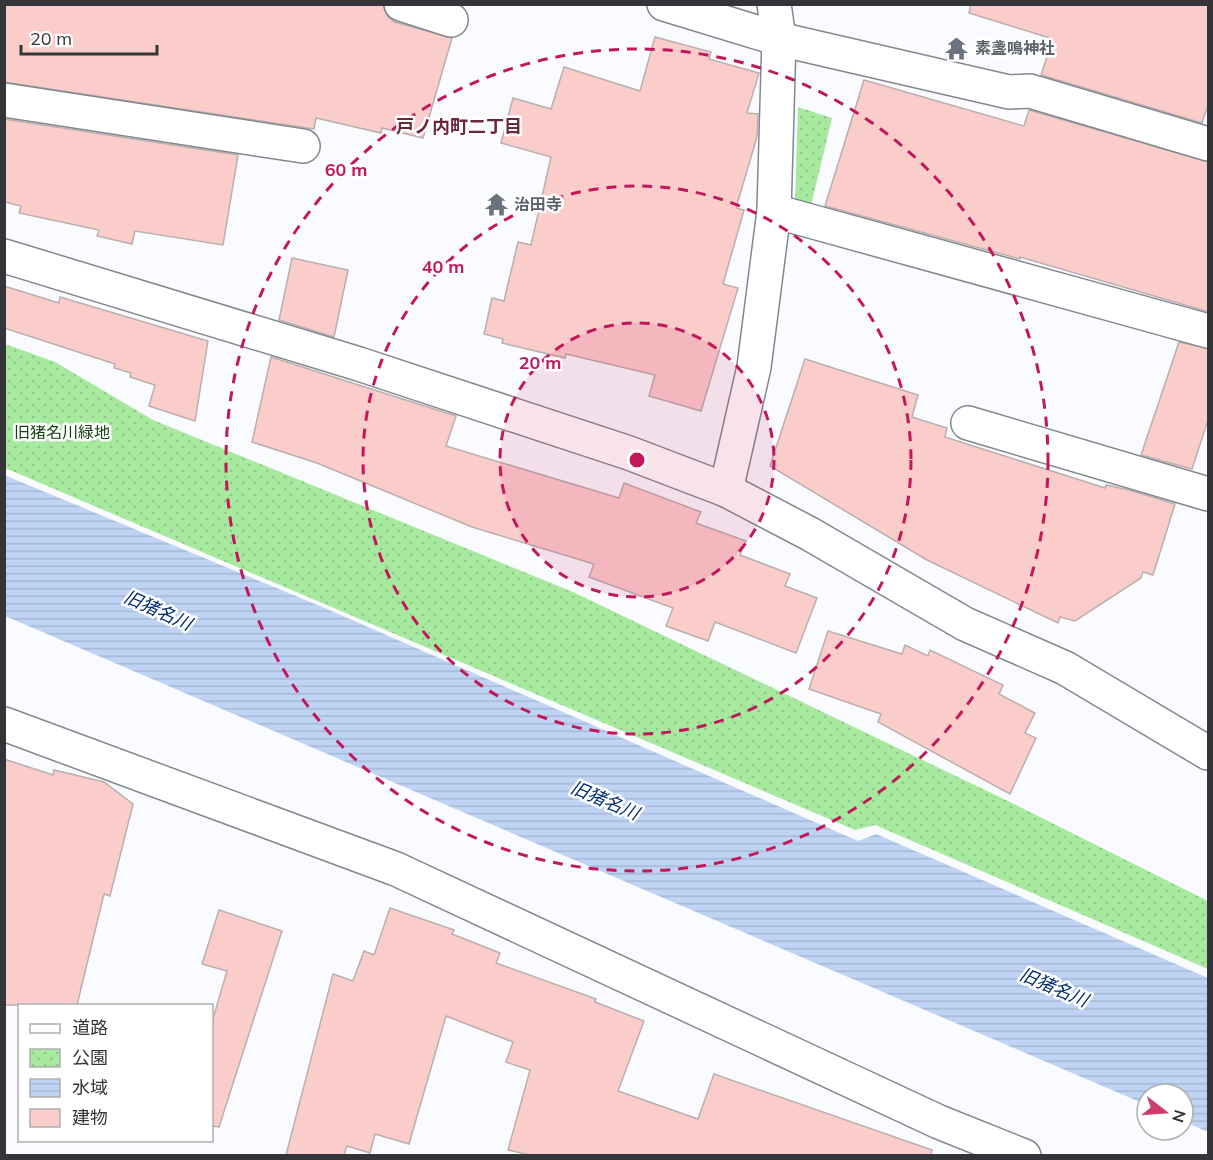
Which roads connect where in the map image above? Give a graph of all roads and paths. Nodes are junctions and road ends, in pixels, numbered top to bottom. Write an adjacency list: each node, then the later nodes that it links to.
1 (401, 4): 4 (street)
2 (664, 4): 5 (street)
3 (774, 4): 5 (street)
4 (451, 20)
5 (779, 39): 7 (street); 9 (street)
6 (4, 100): 8 (street)
7 (1209, 144)
8 (303, 146)
9 (774, 211): 11 (street); 13 (street)
10 (4, 256): 13 (street)
11 (1209, 331)
12 (968, 423): 14 (street)
13 (726, 490): 16 (street)
14 (1209, 494)
15 (4, 724): 17 (street)
16 (1209, 753)
17 (1024, 1155)

